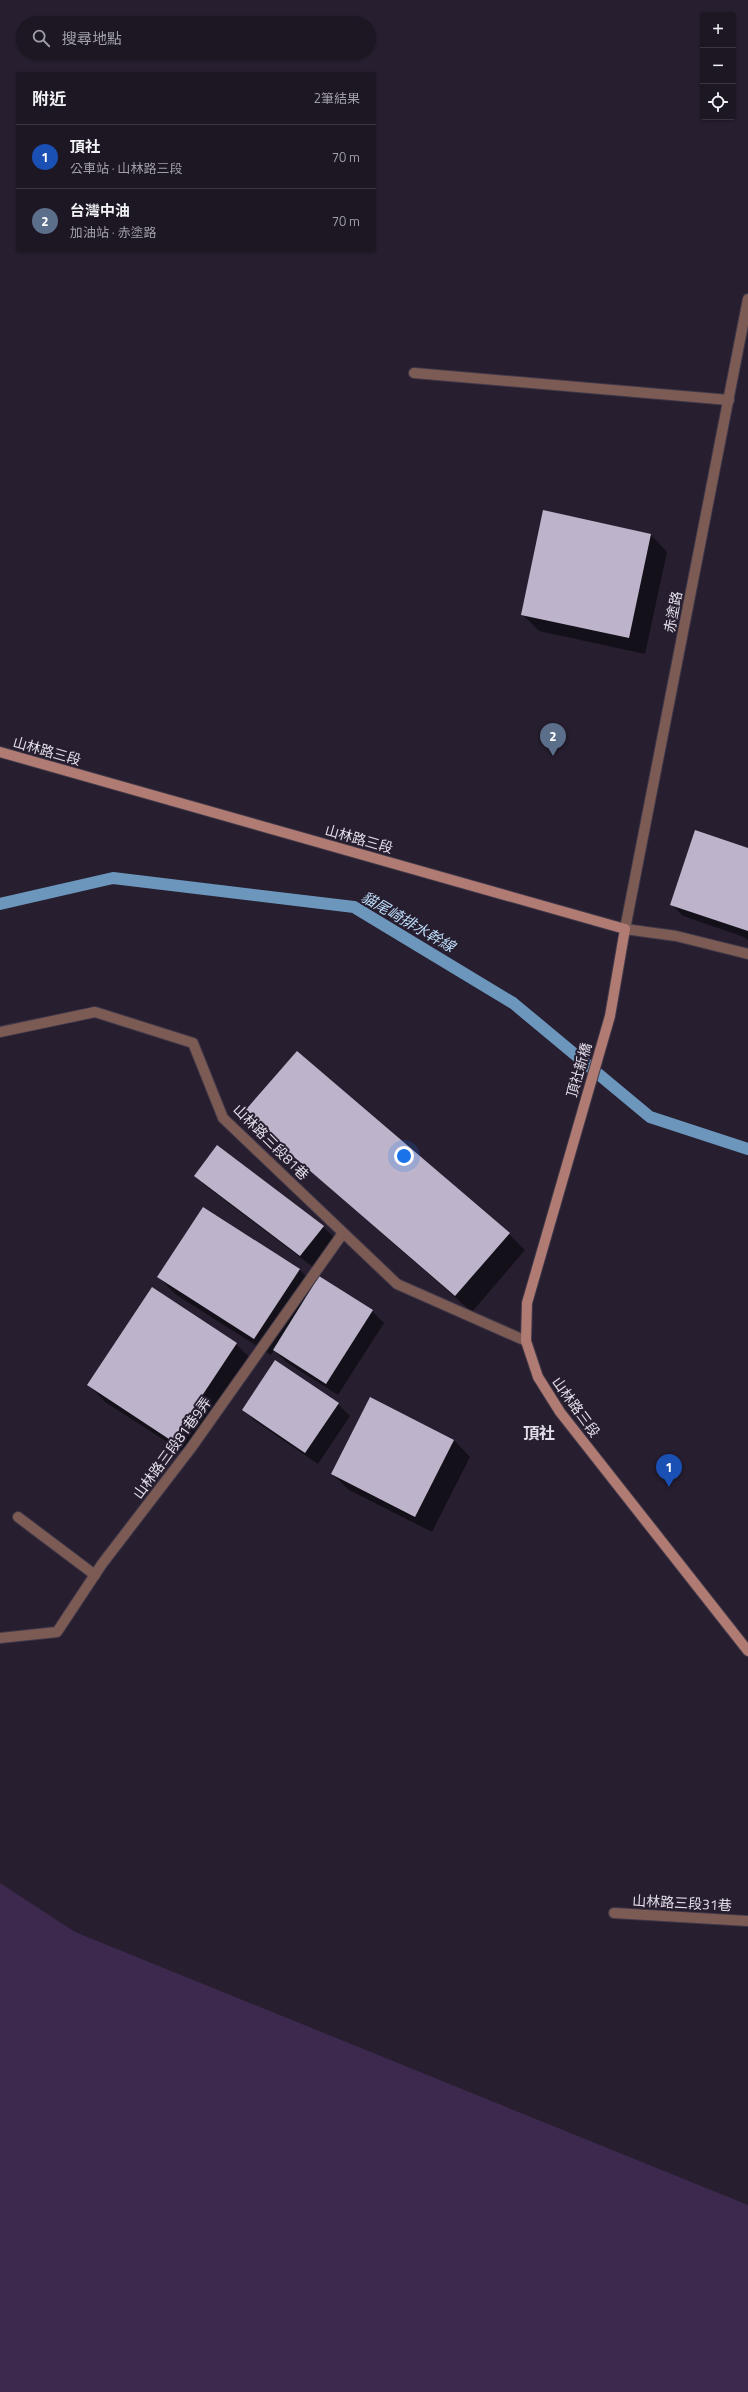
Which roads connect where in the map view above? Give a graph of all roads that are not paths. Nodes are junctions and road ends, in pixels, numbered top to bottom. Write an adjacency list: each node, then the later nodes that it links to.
1 (748, 299): 3 (street, 赤塗路)
2 (414, 373): 3 (street)
3 (729, 400): 5 (street, 赤塗路)
4 (0, 752): 5 (main road, 山林路三段)
5 (625, 930): 6 (street); 8 (main road, 頂社新橋)
6 (748, 954)
7 (0, 1032): 9 (street, 山林路三段81巷)
8 (575, 1132): 10 (main road, 山林路三段)
9 (343, 1233): 10 (street, 山林路三段81巷); 12 (street, 山林路三段81巷9弄)
10 (526, 1341): 14 (main road, 山林路三段)
11 (18, 1517): 12 (street)
12 (95, 1575): 13 (street, 山林路三段81巷9弄)
13 (0, 1638)
14 (748, 1652)
15 (614, 1913): 16 (street, 山林路三段31巷)
16 (748, 1921)

